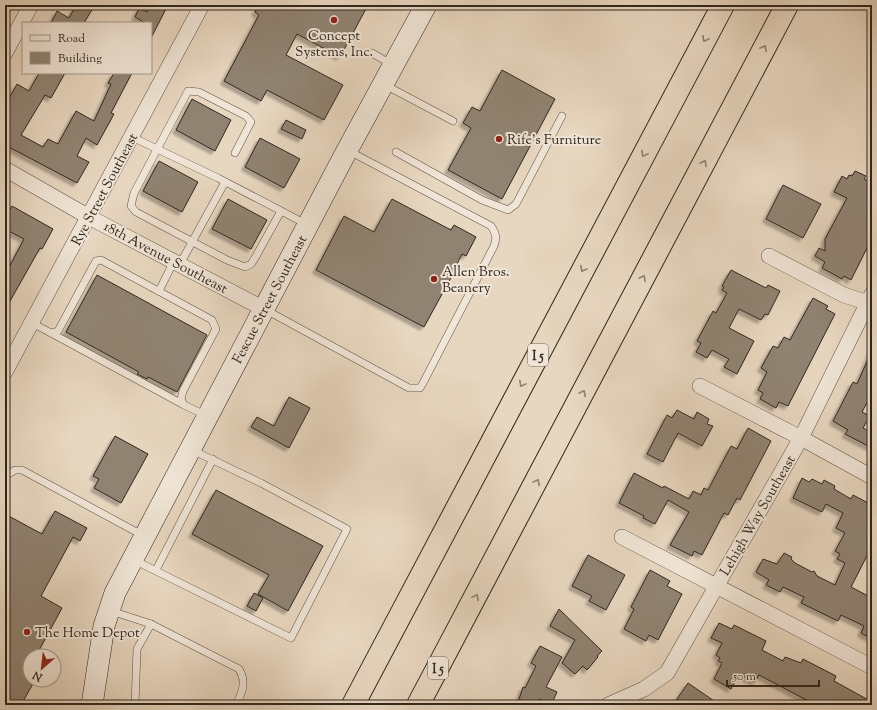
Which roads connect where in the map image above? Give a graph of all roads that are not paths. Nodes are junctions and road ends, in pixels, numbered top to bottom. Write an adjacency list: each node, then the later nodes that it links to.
1 (31, 5): 6 (street)
2 (202, 5): 12 (street, Rye Street Southeast)
3 (426, 5): 8 (street, Fescue Street Southeast)
4 (723, 5): 52 (highway, I 5, one-way to 52)
5 (787, 5): 46 (highway, I 5, one-way to 5)
6 (5, 53)
7 (372, 53): 8 (lane)
8 (393, 65): 9 (street, Fescue Street Southeast)
9 (383, 84): 11 (lane); 14 (street, Fescue Street Southeast)
10 (562, 116): 15 (lane)
11 (453, 121)
12 (132, 137): 13 (lane); 20 (street, Rye Street Southeast)
13 (156, 148): 16 (lane); 18 (lane); 22 (lane)
14 (347, 150): 21 (street, Fescue Street Southeast); 27 (lane)
15 (396, 152)
16 (235, 153)
17 (5, 169): 20 (street, 18th Avenue Southeast)
18 (225, 182): 19 (lane); 22 (lane)
19 (281, 211): 21 (lane); 22 (lane)
20 (89, 217): 24 (street, 18th Avenue Southeast); 28 (street, Rye Street Southeast)
21 (308, 225): 27 (street, Fescue Street Southeast)
22 (192, 242): 24 (lane)
23 (769, 256): 26 (street)
24 (177, 263): 25 (lane); 27 (street, 18th Avenue Southeast)
25 (159, 291): 29 (lane); 32 (lane)
26 (871, 300): 34 (street, Lehigh Way Southeast)
27 (264, 309): 33 (street, Fescue Street Southeast)
28 (32, 322): 29 (lane); 30 (street, Rye Street Southeast)
29 (51, 333): 32 (lane)
30 (5, 372)
31 (700, 386): 34 (street)
32 (184, 405): 33 (lane)
33 (207, 416): 35 (street, Fescue Street Southeast)
34 (801, 438): 38 (street); 43 (street, Lehigh Way Southeast)
35 (190, 450): 36 (lane); 39 (street, Fescue Street Southeast)
36 (213, 459): 42 (lane); 42 (lane)
37 (5, 476): 39 (lane)
38 (872, 478)
39 (144, 536): 41 (street, Fescue Street Southeast)
40 (622, 537): 43 (street)
41 (132, 559): 42 (lane); 44 (street, Fescue Street Southeast)
42 (156, 570)
43 (715, 586): 47 (street); 48 (street, Lehigh Way Southeast)
44 (112, 602): 45 (lane); 49 (street, Fescue Street Southeast)
45 (151, 624): 50 (lane); 51 (lane)
46 (458, 632): 53 (highway, I 5); 54 (highway)
47 (872, 667)
48 (611, 704)
49 (92, 705)
50 (135, 705)
51 (236, 705)
52 (353, 705)
53 (418, 705)
54 (427, 705)

